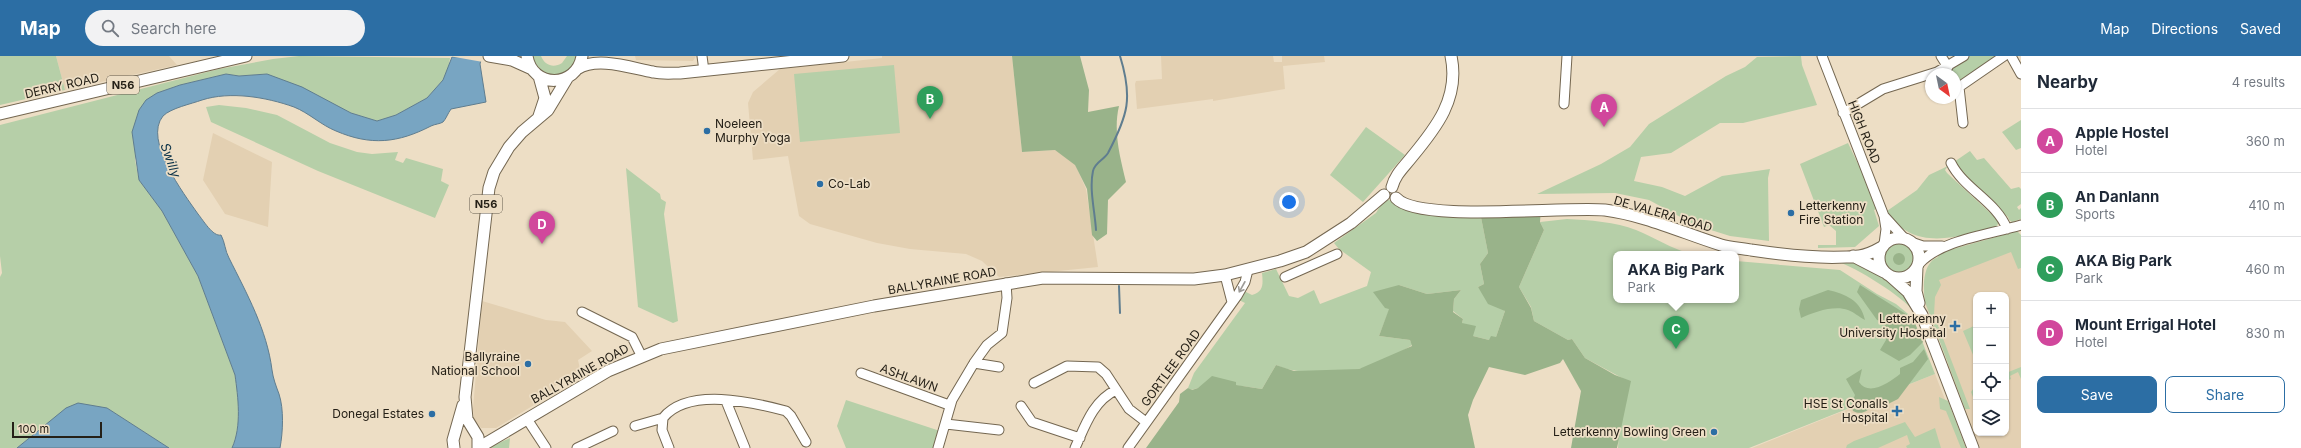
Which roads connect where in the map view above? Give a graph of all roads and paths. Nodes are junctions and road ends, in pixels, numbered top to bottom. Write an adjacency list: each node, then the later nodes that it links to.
1 (246, 56): 27 (main road, DERRY ROAD / N56)
2 (489, 56): 20 (main road)
3 (527, 56): 20 (main road, N56)
4 (582, 56): 18 (main road, N56)
5 (604, 56): 16 (main road)
6 (702, 56): 19 (street)
7 (843, 56): 15 (main road)
8 (1451, 56): 32 (main road)
9 (1567, 56): 25 (street)
10 (1822, 56): 28 (street, HIGH ROAD)
11 (1941, 56): 17 (street)
12 (1964, 56): 17 (street)
13 (2004, 56): 24 (street)
14 (2011, 56): 21 (street)
15 (831, 57): 19 (main road)
16 (618, 64): 18 (main road); 19 (main road)
17 (1948, 67)
18 (577, 69): 22 (main road, N56)
19 (704, 71)
20 (535, 72): 22 (main road); 29 (main road, N56)
21 (2021, 74)
22 (568, 77): 29 (main road, N56)
23 (1925, 77): 28 (street)
24 (1961, 83)
25 (1564, 104)
26 (1960, 104): 30 (street)
27 (0, 114)
28 (1843, 114): 35 (street, HIGH ROAD)
29 (538, 118): 60 (main road, N56)
30 (1963, 123)
31 (1951, 163): 37 (street)
32 (1392, 187): 33 (main road); 34 (main road)
33 (1384, 195): 34 (main road); 41 (main road, BALLYRAINE ROAD)
34 (1396, 198): 43 (main road, DE VALERA ROAD)
35 (1884, 216): 38 (street); 39 (street)
36 (2021, 225): 37 (street)
37 (2007, 229): 40 (street)
38 (1909, 241): 39 (main road); 40 (street); 45 (main road)
39 (1883, 246): 43 (main road); 48 (main road)
40 (1947, 246): 45 (street)
41 (1306, 252): 44 (street); 46 (main road, BALLYRAINE ROAD)
42 (1337, 254): 44 (street)
43 (1852, 256): 48 (main road)
44 (1312, 265): 49 (street)
45 (1918, 265): 48 (main road); 53 (main road)
46 (1248, 270): 47 (main road, BALLYRAINE ROAD); 51 (street, GORTLEE ROAD, one-way to 51)
47 (1226, 275): 50 (main road, BALLYRAINE ROAD); 51 (street)
48 (1888, 275): 53 (main road)
49 (1285, 277)
50 (1006, 283): 54 (main road, BALLYRAINE ROAD); 55 (street, ASHLAWN)
51 (1232, 302): 66 (street, GORTLEE ROAD)
52 (582, 312): 54 (street)
53 (1922, 315): 85 (main road)
54 (641, 355): 65 (main road, BALLYRAINE ROAD)
55 (974, 362): 56 (street); 62 (street, ASHLAWN)
56 (998, 368)
57 (861, 373): 62 (street, ASHLAWN)
58 (1034, 383): 59 (street)
59 (1116, 390): 66 (street); 74 (street)
60 (465, 397): 72 (main road, N56); 73 (main road, N56)
61 (726, 401): 64 (street); 75 (street); 81 (street)
62 (949, 405): 67 (street, ASHLAWN)
63 (1021, 406): 74 (street)
64 (662, 418): 68 (street); 80 (street)
65 (527, 419): 69 (main road, BALLYRAINE ROAD); 78 (street)
66 (1146, 422): 84 (street, GORTLEE ROAD)
67 (946, 424): 70 (street); 82 (street, ASHLAWN)
68 (636, 426)
69 (507, 430): 72 (main road); 77 (main road, BALLYRAINE ROAD)
70 (999, 430)
71 (613, 431): 79 (street)
72 (474, 432): 73 (main road); 77 (main road, N56)
73 (454, 436): 76 (main road, N56)
74 (1080, 438): 83 (street)
75 (806, 442)
76 (454, 448)
77 (478, 448)
78 (546, 448)
79 (577, 448)
80 (669, 448)
81 (745, 448)
82 (938, 448)
83 (1075, 448)
84 (1128, 448)
85 (1973, 448)

